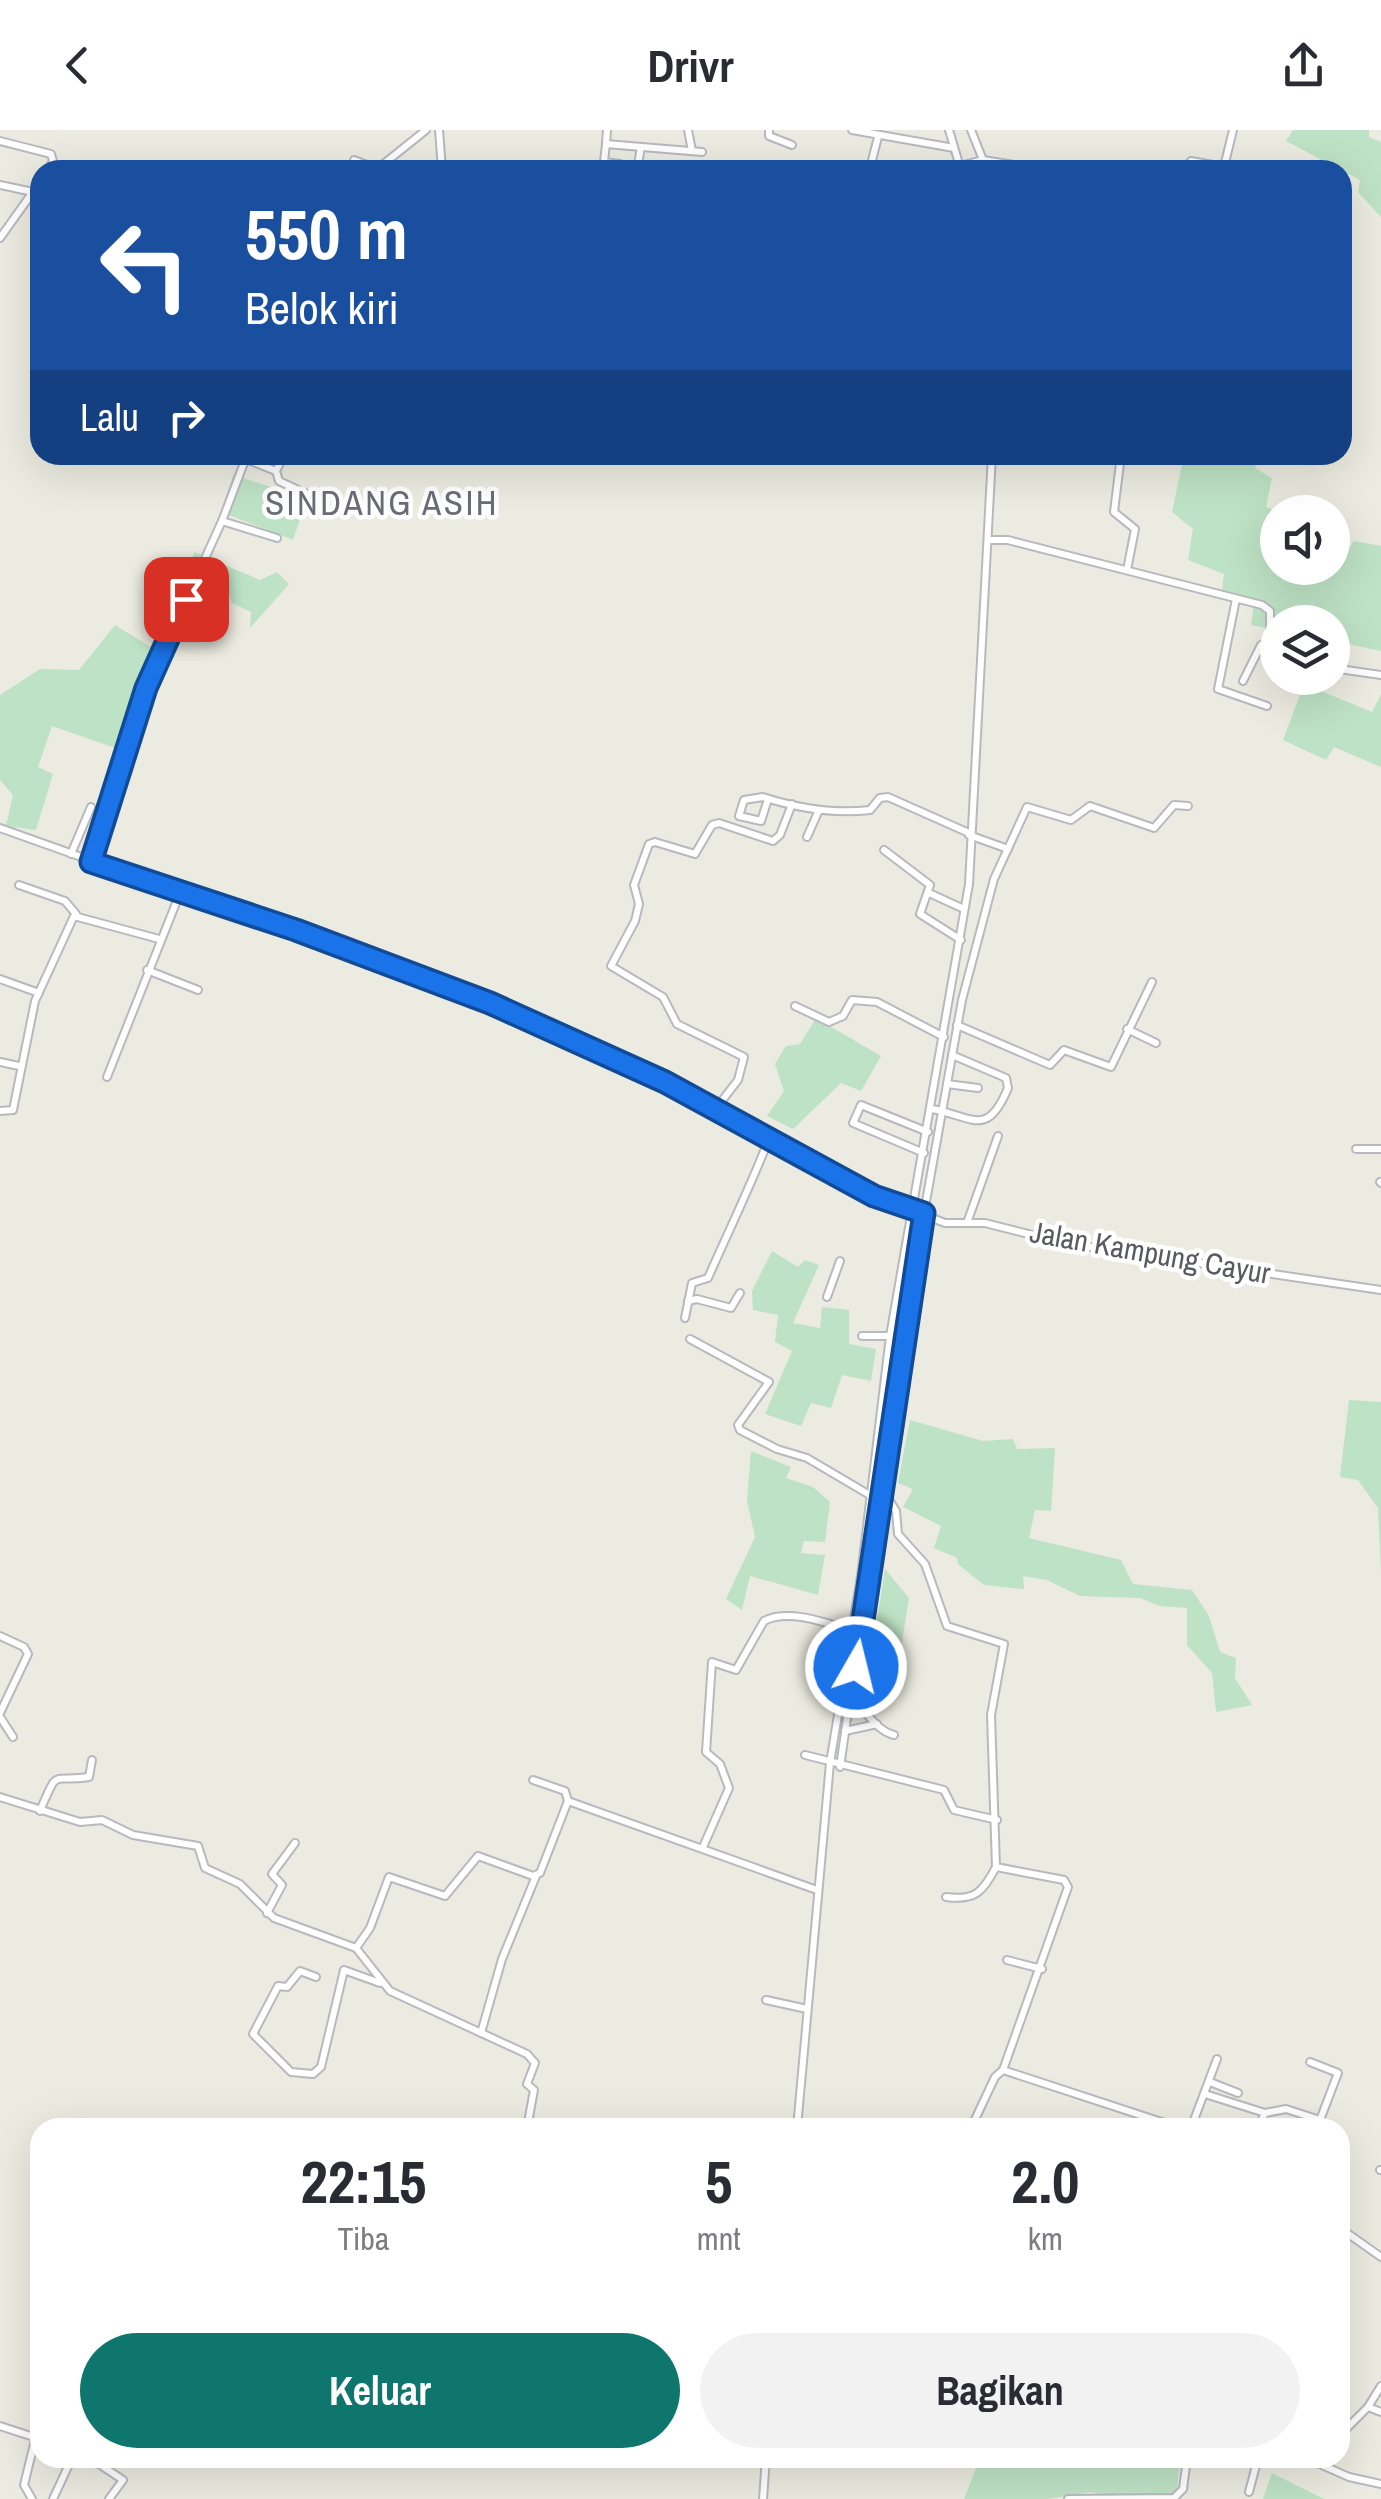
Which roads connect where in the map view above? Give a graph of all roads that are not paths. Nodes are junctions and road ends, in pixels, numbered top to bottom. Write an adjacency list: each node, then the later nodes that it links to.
1 (426, 130): 19 (street)
2 (439, 130): 20 (street)
3 (608, 130): 12 (street)
4 (688, 130): 16 (street)
5 (769, 130): 13 (street)
6 (852, 130): 10 (street)
7 (949, 130): 15 (street)
8 (971, 130): 25 (street)
9 (1233, 130): 26 (street)
10 (878, 136): 15 (street); 23 (street)
11 (0, 141): 18 (street)
12 (606, 144): 14 (street); 21 (street)
13 (792, 145)
14 (641, 147): 16 (street); 22 (street)
15 (954, 148): 24 (street)
16 (692, 152): 17 (street)
17 (702, 152)
18 (53, 160)
19 (389, 160)
20 (441, 160)
21 (605, 160)
22 (639, 160)
23 (872, 160)
24 (965, 160)
25 (969, 160)
26 (1228, 160)
27 (0, 186): 28 (street)
28 (30, 191)
29 (30, 196): 30 (street)
30 (1, 234)
31 (243, 465): 38 (street)
32 (263, 465): 36 (street)
33 (279, 465): 36 (street)
34 (992, 465): 40 (street)
35 (1120, 465): 41 (street)
36 (276, 471): 37 (street)
37 (307, 494)
38 (222, 522): 39 (street); 60 (street)
39 (277, 538)
40 (993, 540): 41 (street); 55 (street)
41 (1127, 570): 42 (street)
42 (1236, 599): 43 (street); 48 (street)
43 (1260, 606)
44 (1260, 649): 47 (street)
45 (1350, 671): 46 (street)
46 (1381, 675)
47 (1243, 681)
48 (1268, 706)
49 (768, 799): 49 (street); 50 (street)
50 (792, 804): 53 (street); 87 (street)
51 (1188, 806): 57 (street)
52 (91, 807): 59 (street)
53 (819, 810): 55 (street); 56 (street)
54 (0, 828): 59 (street, Jalan Kampung Cayur)
55 (969, 834): 57 (street); 64 (street)
56 (806, 837)
57 (1008, 849): 74 (street)
58 (884, 850): 63 (street)
59 (71, 854): 60 (street, Jalan Kampung Cayur)
60 (91, 862): 62 (street, Jalan Kampung Cayur)
61 (19, 885): 65 (street)
62 (180, 893): 66 (street); 87 (street, Jalan Kampung Cayur)
63 (929, 893): 64 (street); 67 (street)
64 (965, 909): 67 (street)
65 (76, 914): 66 (street); 72 (street)
66 (159, 939): 68 (street)
67 (960, 940): 76 (street)
68 (148, 970): 71 (street); 81 (street)
69 (0, 979): 72 (street)
70 (1152, 982): 75 (street)
71 (198, 990)
72 (39, 993): 80 (street)
73 (795, 1006): 76 (street)
74 (958, 1025): 75 (street); 78 (street)
75 (1127, 1029): 77 (street)
76 (944, 1037): 84 (street)
77 (1156, 1043)
78 (952, 1055): 82 (street); 85 (street)
79 (0, 1062): 80 (street)
80 (19, 1066): 86 (street)
81 (107, 1077)
82 (947, 1084): 83 (street); 85 (street)
83 (978, 1088)
84 (932, 1109): 85 (street); 88 (street)
85 (942, 1110): 94 (street)
86 (0, 1111)
87 (714, 1111): 90 (street, Jalan Kampung Cayur)
88 (928, 1132): 93 (street); 93 (street)
89 (998, 1136): 95 (street)
90 (768, 1141): 94 (street, Jalan Kampung Cayur); 100 (street)
91 (1356, 1149): 92 (street)
92 (1381, 1149)
93 (924, 1152): 94 (street)
94 (918, 1211): 95 (street, Jalan Kampung Cayur); 103 (street); 105 (street)
95 (966, 1224): 97 (street, Jalan Kampung Cayur)
96 (840, 1260): 99 (street)
97 (1381, 1290)
98 (740, 1292): 100 (street)
99 (827, 1297)
100 (688, 1301): 101 (street)
101 (685, 1318)
102 (862, 1336): 103 (street)
103 (890, 1336): 105 (street)
104 (690, 1339): 105 (street)
105 (874, 1494): 106 (street); 108 (street); 121 (street)
106 (853, 1631): 108 (street); 123 (street)
107 (0, 1636): 109 (street)
108 (845, 1698): 110 (street); 111 (street); 116 (street)
109 (0, 1715): 113 (street)
110 (876, 1724): 111 (street); 112 (street)
111 (845, 1731): 116 (street)
112 (894, 1735)
113 (13, 1737)
114 (805, 1754): 116 (street)
115 (92, 1760): 120 (street)
116 (835, 1765): 121 (street); 126 (street)
117 (533, 1780): 119 (street)
118 (0, 1797): 120 (street)
119 (568, 1800): 123 (street); 125 (street)
120 (40, 1811): 128 (street)
121 (997, 1820): 124 (street)
122 (295, 1842): 128 (street)
123 (703, 1847): 126 (street)
124 (996, 1866): 127 (street); 131 (street)
125 (536, 1875): 129 (street); 136 (street)
126 (817, 1890): 135 (street)
127 (946, 1897)
128 (267, 1913): 129 (street)
129 (356, 1948): 133 (street)
130 (1007, 1960): 131 (street)
131 (1042, 1970): 139 (street)
132 (316, 1977): 133 (street)
133 (381, 1984): 136 (street)
134 (766, 2000): 135 (street)
135 (806, 2009): 145 (street)
136 (481, 2033): 144 (street)
137 (1217, 2060): 140 (street)
138 (1310, 2062): 151 (street)
139 (1003, 2070): 146 (street); 147 (street)
140 (1210, 2082): 141 (street); 142 (street)
141 (1238, 2093)
142 (1205, 2094): 143 (street); 148 (street)
143 (1265, 2113): 149 (street); 150 (street)
144 (529, 2118)
145 (798, 2118)
146 (976, 2118)
147 (1149, 2118)
148 (1194, 2118)
149 (1263, 2118)
150 (1314, 2118)
151 (1321, 2118)
152 (1350, 2235): 153 (street)
153 (1381, 2256)
154 (1381, 2386): 155 (street)
155 (1368, 2407): 156 (street); 157 (street)
156 (1381, 2412)
157 (1350, 2425)
158 (0, 2426): 159 (street)
159 (30, 2436)
160 (30, 2465): 169 (street)
161 (67, 2468): 170 (street)
162 (105, 2468): 171 (street)
163 (765, 2468): 172 (street)
164 (1185, 2468): 173 (street)
165 (1255, 2468): 168 (street)
166 (1335, 2468): 167 (street)
167 (1381, 2484)
168 (1249, 2492)
169 (32, 2499)
170 (53, 2499)
171 (109, 2499)
172 (763, 2499)
173 (1068, 2499)

